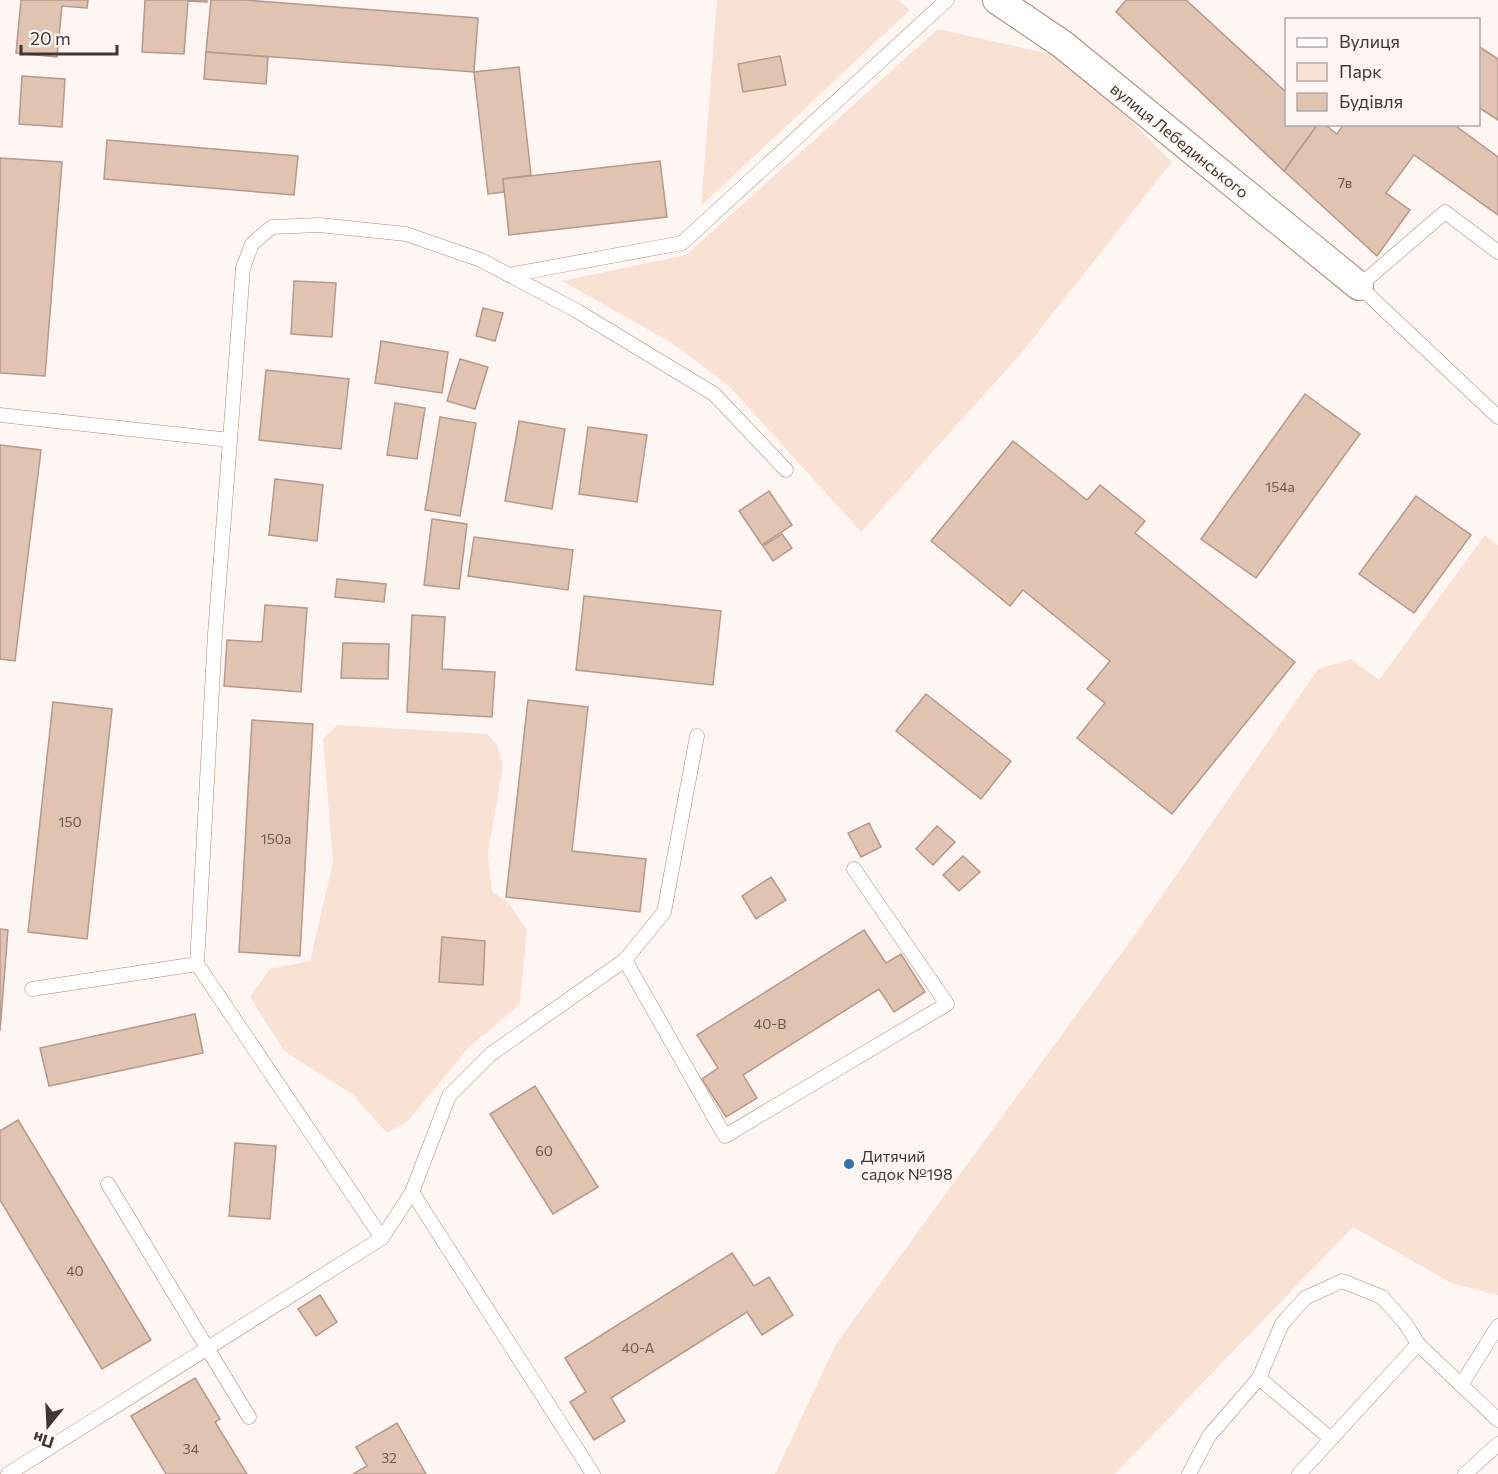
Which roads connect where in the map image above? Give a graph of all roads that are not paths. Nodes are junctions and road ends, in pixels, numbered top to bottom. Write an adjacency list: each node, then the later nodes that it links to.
1 (947, 0): 4 (lane)
2 (998, 0): 5 (street, вулиця Лебединського)
3 (1498, 252): 5 (lane)
4 (509, 275): 8 (lane); 9 (lane)
5 (1359, 286): 7 (lane)
6 (0, 415): 8 (lane)
7 (1498, 417)
8 (230, 440): 13 (lane)
9 (786, 470)
10 (697, 736): 12 (lane)
11 (854, 869): 12 (lane)
12 (625, 960): 16 (lane)
13 (197, 964): 14 (lane); 17 (lane)
14 (32, 989)
15 (108, 1184): 20 (lane)
16 (412, 1192): 17 (lane); 28 (lane)
17 (382, 1238): 20 (lane)
18 (1498, 1326): 22 (lane)
19 (1418, 1344): 21 (lane); 22 (lane); 25 (lane)
20 (208, 1348): 23 (lane); 27 (lane)
21 (1259, 1378): 25 (lane); 29 (lane)
22 (1461, 1385): 24 (lane)
23 (249, 1417)
24 (1498, 1420)
25 (1331, 1439): 30 (lane)
26 (1498, 1444): 31 (lane)
27 (8, 1474)
28 (593, 1474)
29 (1189, 1474)
30 (1299, 1474)
31 (1466, 1474)

